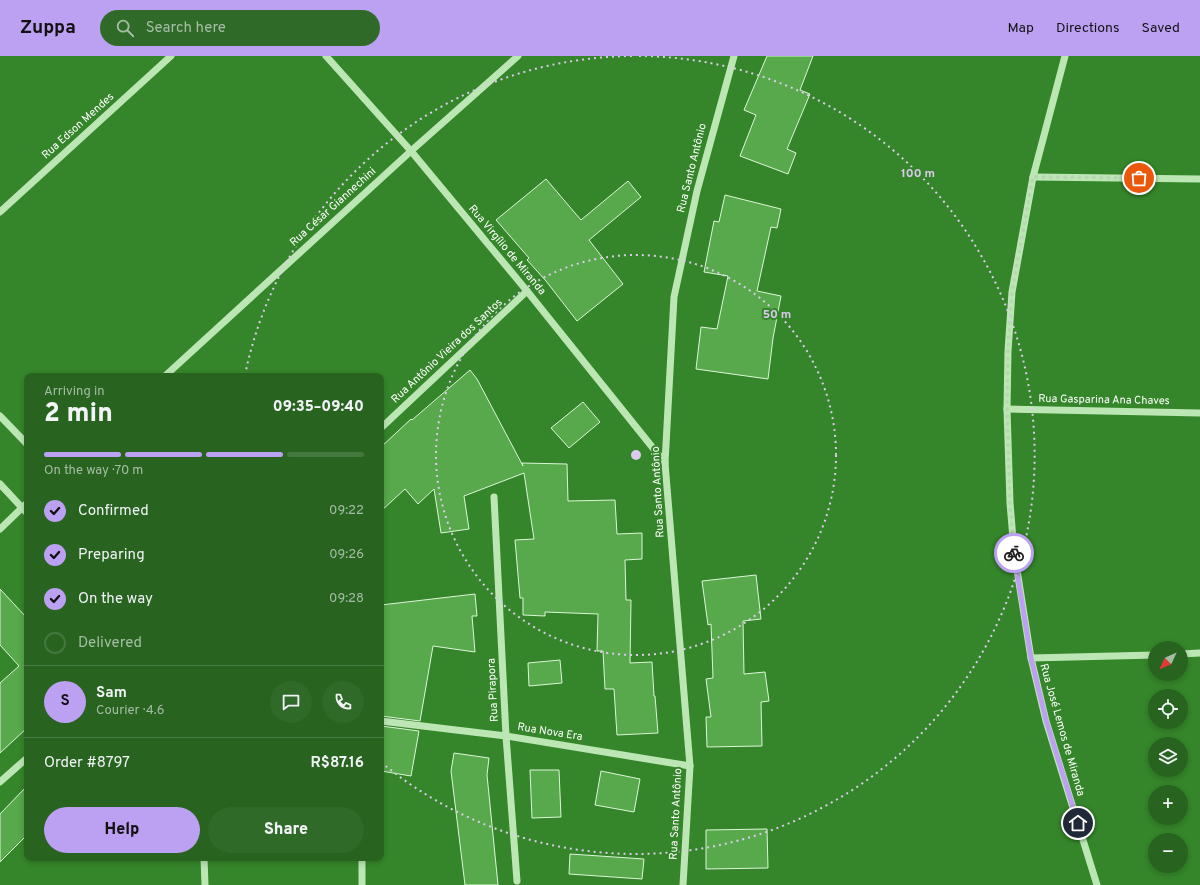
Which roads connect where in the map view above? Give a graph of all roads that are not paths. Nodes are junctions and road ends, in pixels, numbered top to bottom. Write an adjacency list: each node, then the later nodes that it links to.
1 (171, 56): 9 (street, Rua Edson Mendes)
2 (326, 56): 6 (street, Rua Virgílio de Miranda)
3 (518, 56): 6 (street, Rua César Giannechini)
4 (734, 56): 17 (street, Rua Santo Antônio)
5 (1065, 56): 7 (street, Rua José Lemos de Miranda)
6 (411, 151): 10 (street, Rua Virgílio de Miranda); 11 (street, Rua César Giannechini)
7 (1033, 177): 8 (street); 12 (street, Rua José Lemos de Miranda)
8 (1200, 179)
9 (0, 212)
10 (527, 291): 15 (street, Rua Antônio Vieira dos Santos); 17 (street, Rua Virgílio de Miranda)
11 (168, 373)
12 (1007, 409): 13 (street, Rua Gasparina Ana Chaves); 26 (street, Rua José Lemos de Miranda)
13 (1200, 412)
14 (0, 416): 16 (street)
15 (384, 425)
16 (24, 441)
17 (665, 463): 30 (street, Rua Santo Antônio)
18 (0, 484): 20 (street)
19 (494, 497): 28 (street, Rua Pirapora)
20 (24, 507)
21 (24, 509): 22 (street)
22 (0, 529)
23 (1200, 653): 24 (street)
24 (1188, 654)
25 (1148, 655): 26 (street)
26 (1031, 658): 38 (street, Rua José Lemos de Miranda)
27 (384, 721): 28 (street, Rua Nova Era)
28 (506, 736): 30 (street, Rua Nova Era); 34 (street, Rua Pirapora)
29 (24, 761): 31 (street)
30 (690, 766): 37 (street, Rua Santo Antônio)
31 (0, 782)
32 (204, 861): 35 (street)
33 (362, 861): 36 (street)
34 (517, 881)
35 (205, 885)
36 (362, 885)
37 (683, 885)
38 (1097, 885)

